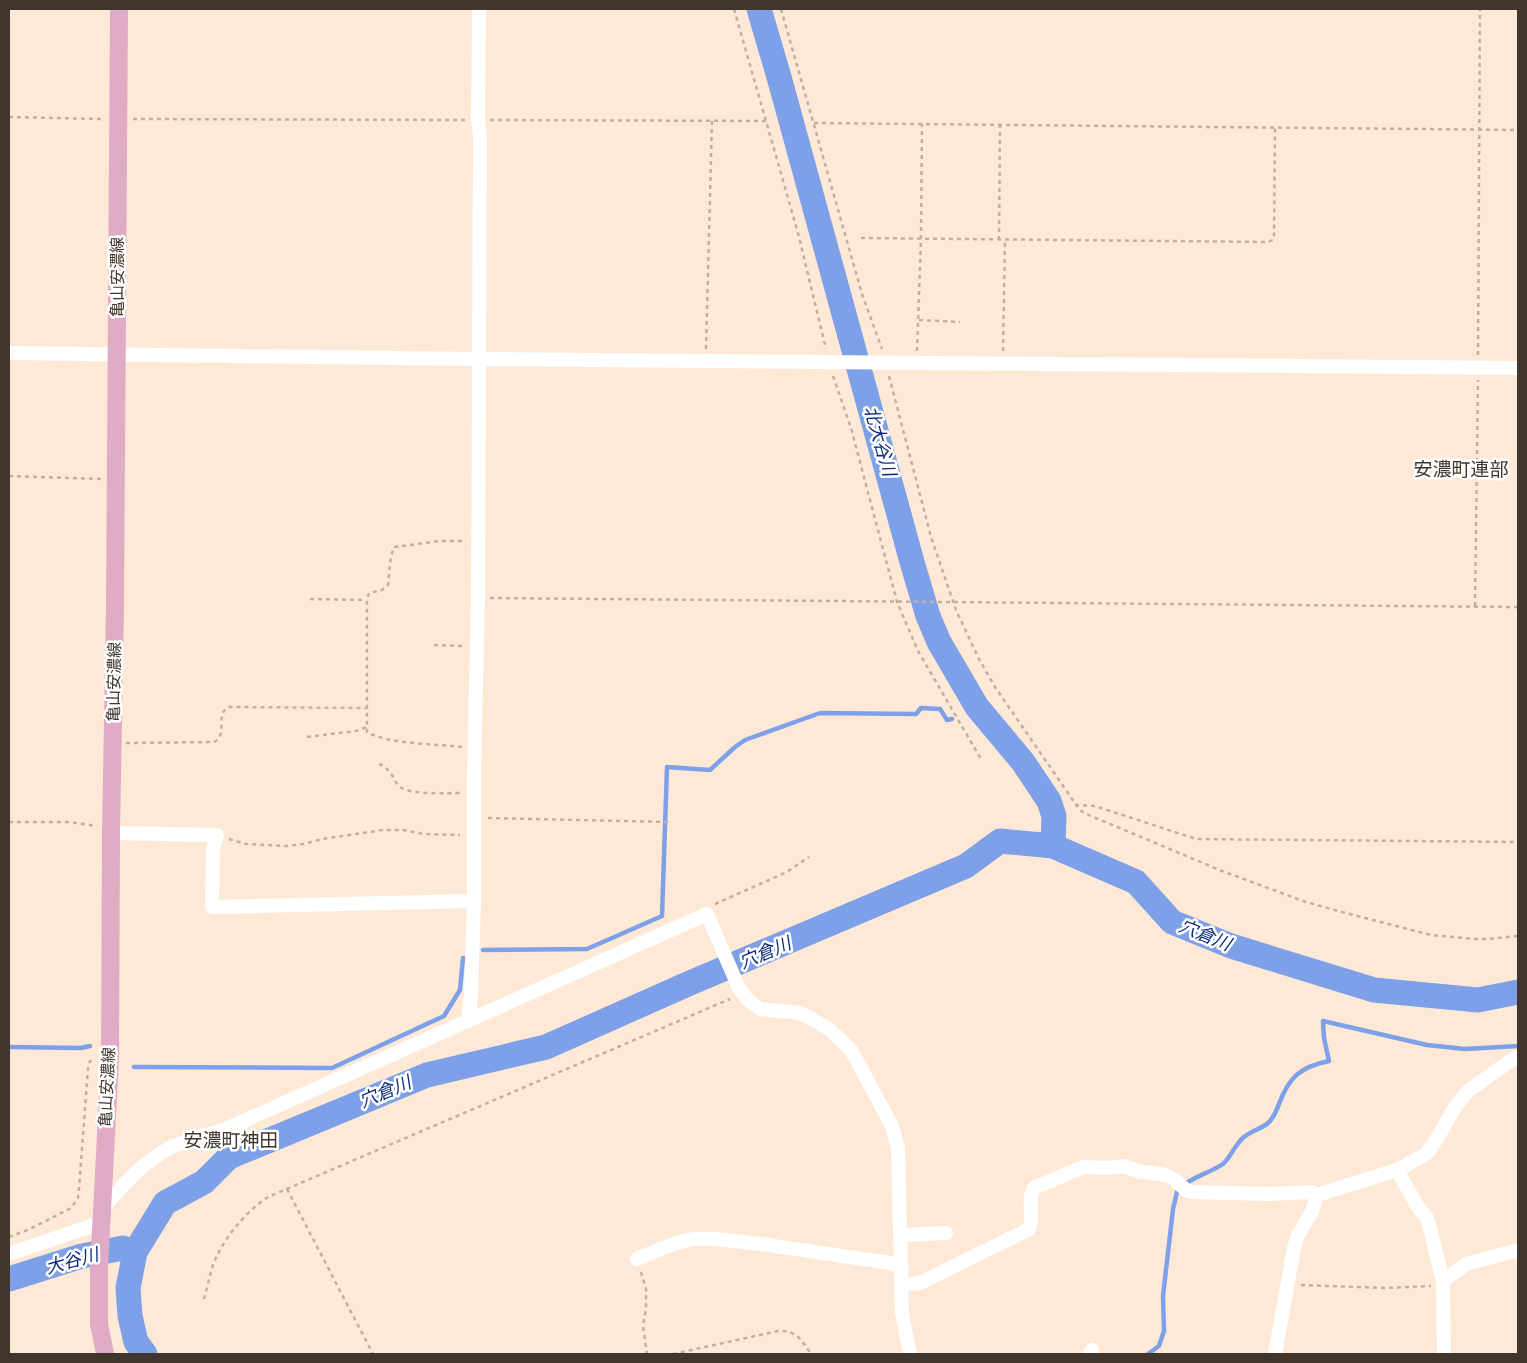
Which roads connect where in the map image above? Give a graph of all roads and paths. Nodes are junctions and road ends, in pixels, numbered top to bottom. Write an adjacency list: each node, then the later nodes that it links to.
1 (119, 9): 7 (main road, 亀山安濃線)
2 (479, 9): 8 (street)
3 (734, 9): 10 (path)
4 (781, 9): 11 (path)
5 (1480, 9): 15 (path)
6 (9, 117): 7 (path)
7 (118, 119): 8 (path); 24 (main road, 亀山安濃線)
8 (478, 120): 9 (path); 25 (street)
9 (712, 120): 10 (path); 26 (path)
10 (766, 121): 29 (path)
11 (814, 123): 12 (path); 27 (path)
12 (922, 124): 13 (path); 18 (path)
13 (1000, 125): 14 (path); 19 (path)
14 (1275, 127): 15 (path); 20 (path)
15 (1480, 129): 16 (path); 31 (path)
16 (1518, 130)
17 (861, 238): 18 (path)
18 (921, 239): 19 (path); 21 (path)
19 (999, 240): 20 (path)
20 (1005, 240): 30 (path)
21 (919, 320): 22 (path); 28 (path)
22 (960, 322)
23 (9, 353): 24 (street)
24 (116, 353): 25 (street); 34 (main road, 亀山安濃線)
25 (479, 359): 26 (street); 35 (street)
26 (706, 362): 29 (street)
27 (885, 362): 28 (street); 29 (street); 39 (path)
28 (917, 362): 30 (street)
29 (831, 363): 40 (path)
30 (1003, 363): 31 (street)
31 (1478, 368): 32 (street); 41 (path)
32 (1518, 368)
33 (9, 476): 34 (path)
34 (116, 480): 48 (main road, 亀山安濃線)
35 (477, 541): 36 (street); 38 (path)
36 (478, 598): 40 (path); 44 (street)
37 (310, 599): 38 (path)
38 (367, 600): 45 (path)
39 (953, 601): 40 (path); 41 (path); 53 (path)
40 (897, 602): 50 (path)
41 (1475, 606): 42 (path)
42 (1518, 607)
43 (434, 645): 44 (path)
44 (477, 648): 49 (street)
45 (367, 708): 46 (path); 48 (path)
46 (367, 727): 47 (path); 49 (path)
47 (307, 737)
48 (112, 743): 57 (main road, 亀山安濃線)
49 (474, 748): 52 (street)
50 (980, 759)
51 (379, 764): 52 (path)
52 (474, 793): 54 (street)
53 (1076, 805): 60 (path); 64 (path)
54 (474, 818): 56 (path); 58 (street)
55 (9, 822): 57 (path)
56 (668, 822)
57 (111, 830): 59 (street); 68 (main road, 亀山安濃線)
58 (474, 834): 59 (path); 62 (street)
59 (217, 835): 62 (street)
60 (1518, 842)
61 (810, 857): 63 (path)
62 (474, 902): 66 (street)
63 (706, 914): 65 (street); 66 (street)
64 (1518, 936)
65 (741, 991): 70 (path); 74 (street)
66 (468, 1021): 72 (street)
67 (1518, 1057): 69 (street)
68 (109, 1064): 72 (main road, 亀山安濃線); 75 (path)
69 (1397, 1170): 71 (street); 80 (street)
70 (287, 1189): 83 (path); 85 (path)
71 (1317, 1195): 81 (street); 82 (street)
72 (100, 1222): 77 (street); 84 (main road, 亀山安濃線)
73 (946, 1233): 74 (street)
74 (901, 1235): 79 (street)
75 (9, 1238)
76 (1518, 1250): 80 (street)
77 (9, 1254)
78 (637, 1259): 79 (street); 86 (path)
79 (902, 1267): 82 (street)
80 (1443, 1281): 81 (path); 91 (street)
81 (1288, 1283): 90 (street)
82 (902, 1284): 89 (street)
83 (204, 1299)
84 (105, 1354)
85 (373, 1354)
86 (646, 1354)
87 (673, 1354): 88 (path)
88 (811, 1354)
89 (910, 1354)
90 (1275, 1354)
91 (1444, 1354)

